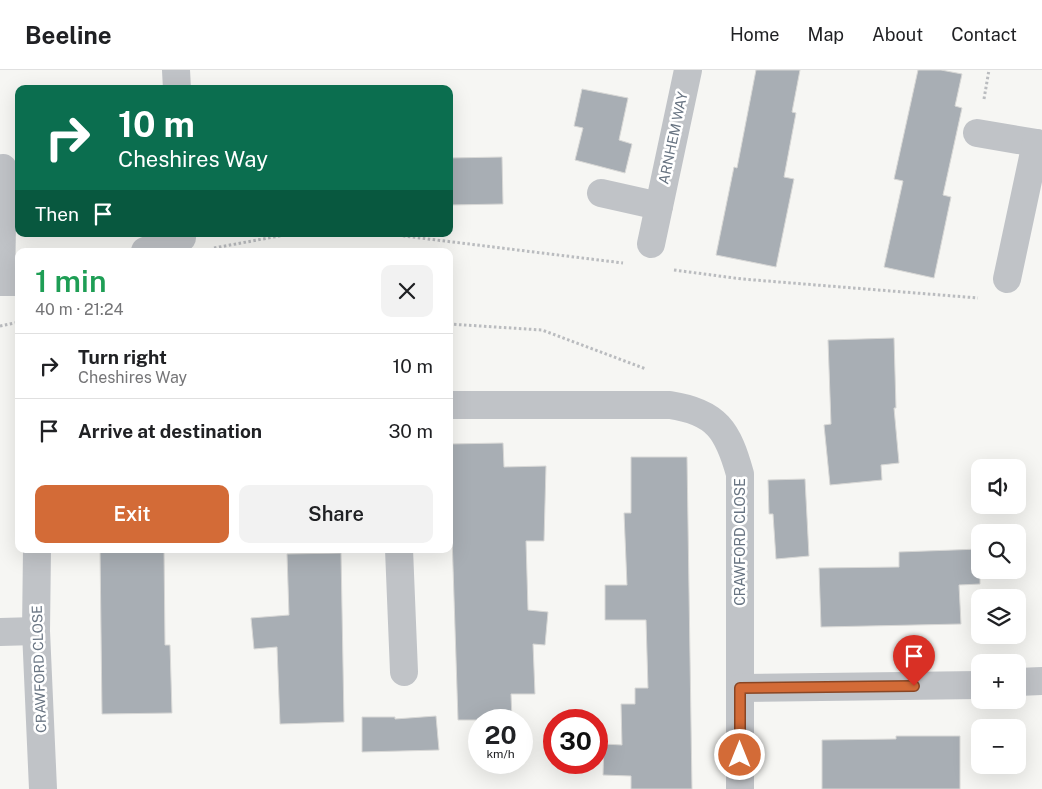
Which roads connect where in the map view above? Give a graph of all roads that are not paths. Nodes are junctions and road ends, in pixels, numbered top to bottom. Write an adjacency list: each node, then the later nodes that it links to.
1 (176, 70): 3 (street)
2 (688, 70): 8 (street, ARNHEM WAY)
3 (177, 85)
4 (977, 133): 5 (street)
5 (1039, 144): 12 (street)
6 (3, 168): 13 (street)
7 (601, 193): 8 (street)
8 (659, 206): 10 (street, ARNHEM WAY)
9 (182, 237): 11 (street)
10 (651, 244)
11 (154, 248)
12 (1007, 279)
13 (15, 282)
14 (453, 405): 23 (street, CRAWFORD CLOSE)
15 (37, 553): 17 (street, CRAWFORD CLOSE)
16 (399, 553): 19 (street)
17 (36, 631): 18 (street); 24 (street, CRAWFORD CLOSE)
18 (0, 632)
19 (404, 672)
20 (1042, 681): 21 (street)
21 (1026, 682)
22 (971, 684): 23 (street)
23 (740, 688): 25 (street, CRAWFORD CLOSE)
24 (43, 789)
25 (740, 789)

